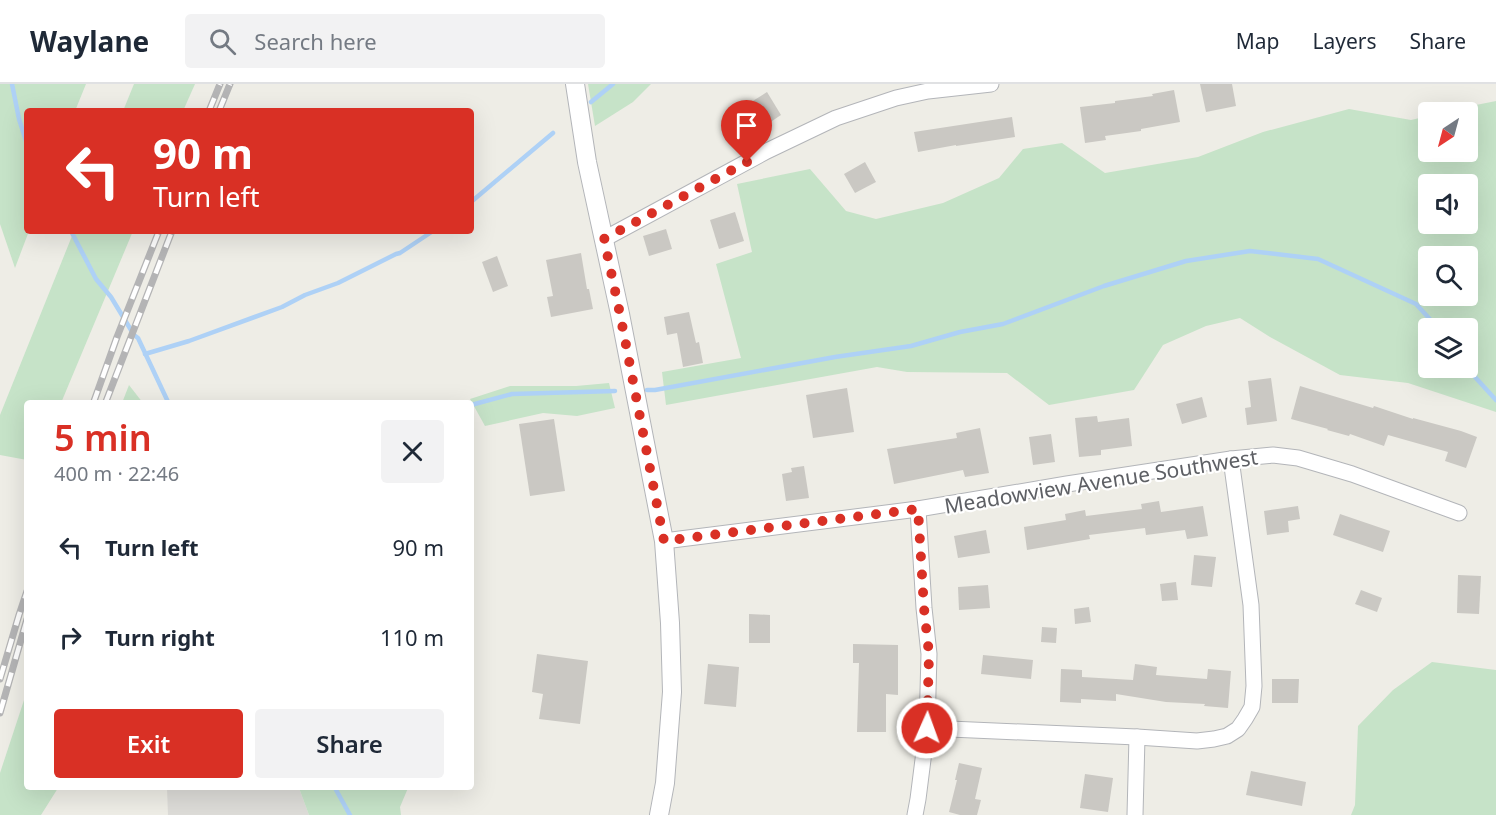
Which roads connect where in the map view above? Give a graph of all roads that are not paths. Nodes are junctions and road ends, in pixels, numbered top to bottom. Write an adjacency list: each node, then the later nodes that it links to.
1 (991, 84): 3 (street)
2 (575, 85): 3 (street)
3 (604, 239): 7 (street)
4 (1231, 459): 5 (street, Meadowview Avenue Southwest); 6 (street, Meadowview Avenue Southwest); 9 (street)
5 (918, 509): 7 (street, Meadowview Avenue Southwest); 8 (street)
6 (1459, 513)
7 (664, 541): 10 (street)
8 (927, 728): 9 (street); 11 (street)
9 (1137, 737): 12 (street)
10 (659, 815)
11 (915, 815)
12 (1136, 815)

